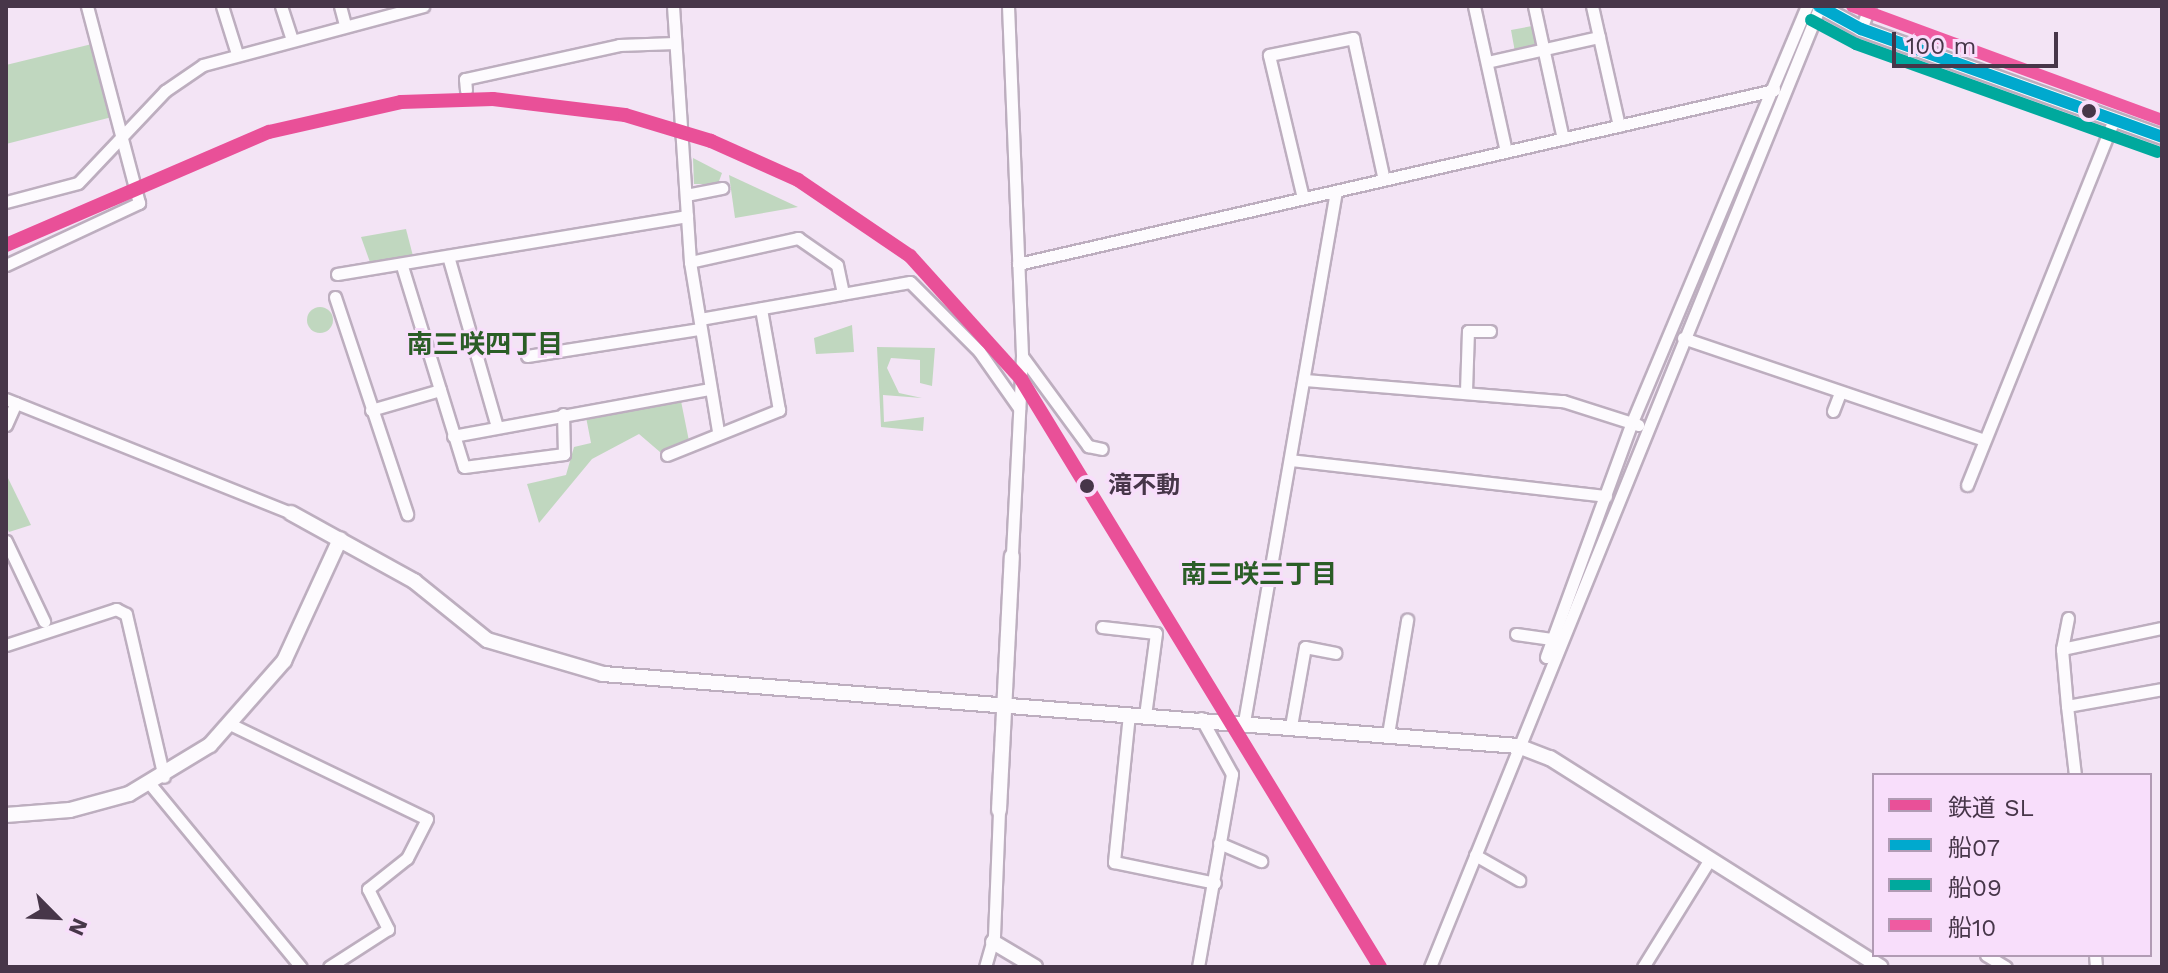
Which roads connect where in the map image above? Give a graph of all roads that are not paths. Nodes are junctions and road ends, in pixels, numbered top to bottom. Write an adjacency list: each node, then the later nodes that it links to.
1 (87, 6): 27 (street)
2 (222, 6): 21 (street)
3 (281, 6): 18 (street)
4 (340, 6): 15 (street)
5 (423, 6): 14 (street)
6 (673, 6): 19 (street)
7 (1008, 6): 42 (street)
8 (1474, 6): 22 (street)
9 (1534, 6): 20 (street)
10 (1592, 6): 17 (street)
11 (1807, 6): 24 (street)
12 (1820, 6): 16 (street); 39 (street)
13 (1870, 6): 16 (street)
14 (399, 8): 15 (street)
15 (345, 25): 18 (street)
16 (1861, 29): 25 (street)
17 (1599, 37): 20 (street); 26 (street)
18 (292, 39): 21 (street)
19 (675, 43): 23 (street); 34 (street)
20 (1543, 49): 22 (street); 29 (street)
21 (237, 54): 27 (street)
22 (1487, 62): 30 (street)
23 (466, 90)
24 (1774, 90): 26 (street); 38 (street)
25 (2114, 119): 28 (street); 70 (street)
26 (1619, 126): 29 (street)
27 (121, 136): 36 (street); 43 (street)
28 (2162, 137)
29 (1563, 139): 30 (street)
30 (1506, 152): 31 (street)
31 (1384, 180): 33 (street); 35 (street)
32 (722, 188): 34 (street)
33 (1336, 191): 35 (street); 54 (street)
34 (686, 195): 37 (street)
35 (1303, 198): 42 (street)
36 (6, 202)
37 (687, 216): 40 (street); 41 (street)
38 (1714, 235): 39 (street); 64 (street)
39 (1728, 240): 51 (street)
40 (448, 256): 44 (street); 66 (street)
41 (690, 262): 46 (street); 49 (street)
42 (1018, 264): 53 (street)
43 (6, 265)
44 (402, 266): 45 (street); 56 (street)
45 (337, 274)
46 (843, 293): 48 (street); 60 (street)
47 (335, 297): 61 (street)
48 (761, 309): 49 (street); 68 (street)
49 (700, 324): 52 (street); 55 (street)
50 (1490, 331): 57 (street)
51 (1683, 338): 58 (street); 67 (street)
52 (527, 356)
53 (1022, 356): 60 (street); 71 (street)
54 (1305, 380): 57 (street); 73 (street)
55 (709, 389): 63 (street); 68 (street)
56 (440, 390): 61 (street); 69 (street)
57 (1466, 391): 64 (street)
58 (1840, 393): 62 (street); 70 (street)
59 (11, 401): 65 (street); 76 (street)
60 (1019, 408): 81 (street)
61 (371, 410): 77 (street)
62 (1833, 411)
63 (563, 414): 66 (street); 69 (street)
64 (1632, 422): 67 (street); 75 (street)
65 (6, 425)
66 (497, 427): 69 (street)
67 (1646, 429): 78 (street)
68 (718, 432): 72 (street)
69 (453, 436)
70 (1981, 439): 74 (street)
71 (1102, 449)
72 (667, 455)
73 (1290, 460): 75 (street); 100 (street)
74 (1967, 485)
75 (1606, 496): 78 (street)
76 (291, 513): 79 (street)
77 (407, 514)
78 (1598, 533): 89 (street); 93 (street)
79 (340, 539): 95 (street); 101 (street)
80 (6, 541): 82 (street)
81 (1012, 556): 95 (street)
82 (12, 567): 85 (street)
83 (2068, 618): 91 (street)
84 (1407, 620): 103 (street)
85 (44, 621)
86 (1102, 627): 98 (street)
87 (2162, 628): 91 (street)
88 (1516, 634): 89 (street)
89 (1550, 639): 93 (street)
90 (6, 645): 106 (street)
91 (2062, 649): 96 (street)
92 (1335, 653): 102 (street)
93 (1546, 669): 104 (street)
94 (2162, 689): 96 (street)
95 (1005, 706): 97 (street); 108 (street)
96 (2067, 706): 105 (street)
97 (1129, 714): 98 (street); 115 (street)
98 (1145, 715): 99 (street)
99 (1201, 718): 100 (street); 110 (street)
100 (1244, 722): 102 (street)
101 (232, 725): 106 (street); 118 (street)
102 (1291, 726): 103 (street)
103 (1388, 734): 104 (street)
104 (1518, 746): 111 (street); 112 (street)
105 (2075, 773)
106 (164, 777): 107 (street)
107 (150, 784): 109 (street); 117 (street)
108 (999, 810): 116 (street)
109 (6, 815)
110 (1219, 843): 113 (street); 115 (street)
111 (1475, 855): 114 (street); 122 (street)
112 (1710, 859): 123 (street); 124 (street)
113 (1261, 861)
114 (1519, 880)
115 (1215, 883): 121 (street)
116 (993, 942): 119 (street); 120 (street)
117 (301, 967)
118 (329, 967)
119 (985, 967)
120 (1035, 967)
121 (1198, 967)
122 (1430, 967)
123 (1643, 967)
124 (1880, 967)

